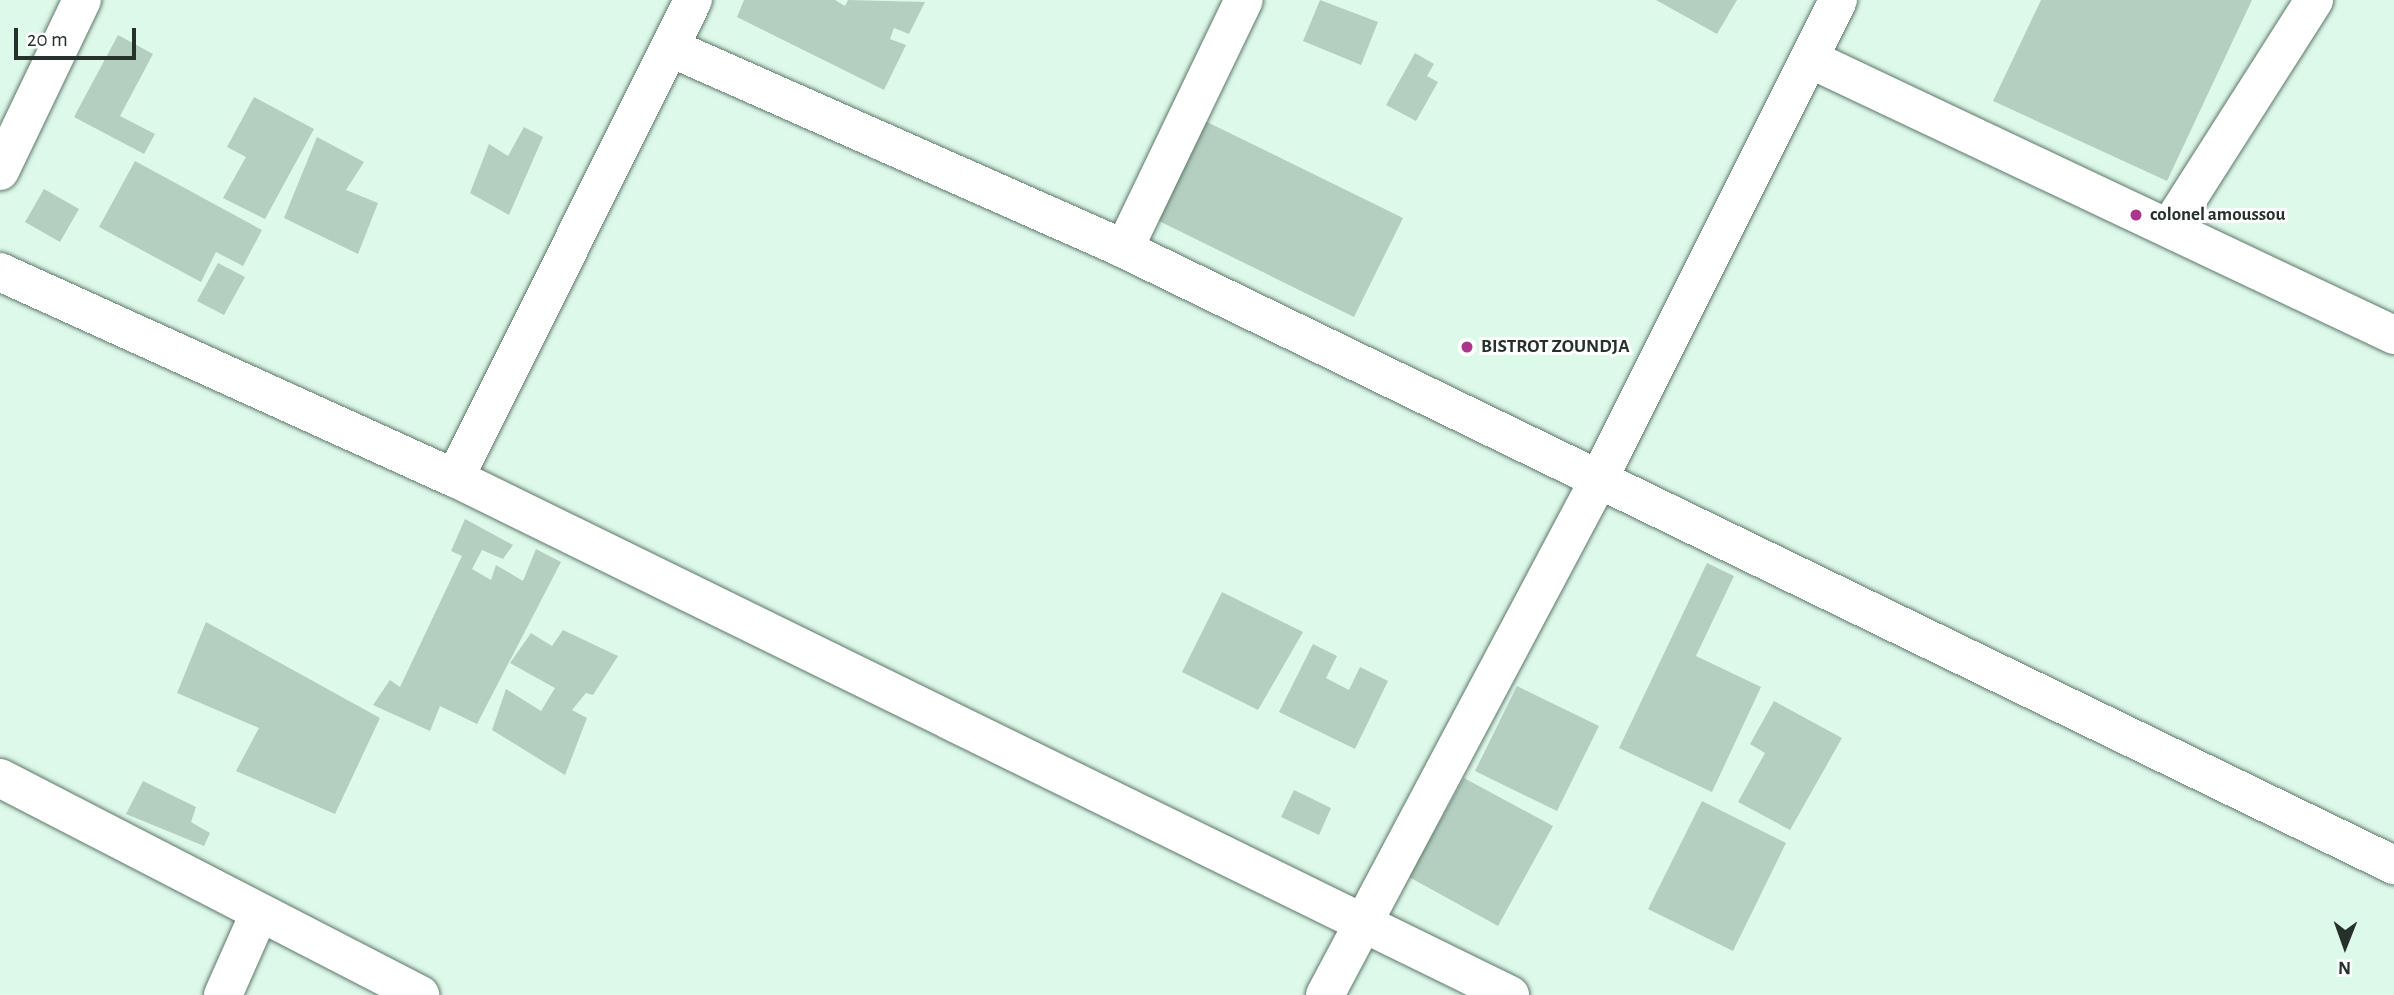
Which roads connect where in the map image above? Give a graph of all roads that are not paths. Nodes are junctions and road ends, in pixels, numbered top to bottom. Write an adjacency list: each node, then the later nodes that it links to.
1 (82, 0): 8 (street)
2 (693, 0): 6 (street)
3 (1244, 0): 10 (street)
4 (1838, 0): 7 (street)
5 (2314, 0): 9 (street)
6 (671, 48): 10 (street); 13 (street)
7 (1812, 60): 9 (street); 14 (street)
8 (0, 171)
9 (2169, 228): 12 (street)
10 (1124, 249): 14 (street)
11 (0, 272): 13 (street)
12 (2394, 335)
13 (455, 478): 18 (street)
14 (1597, 483): 16 (street); 18 (street)
15 (0, 778): 17 (street)
16 (2394, 865)
17 (258, 916): 19 (street); 20 (street)
18 (1363, 925): 21 (street); 22 (street)
19 (223, 995)
20 (419, 995)
21 (1325, 995)
22 (1510, 995)

